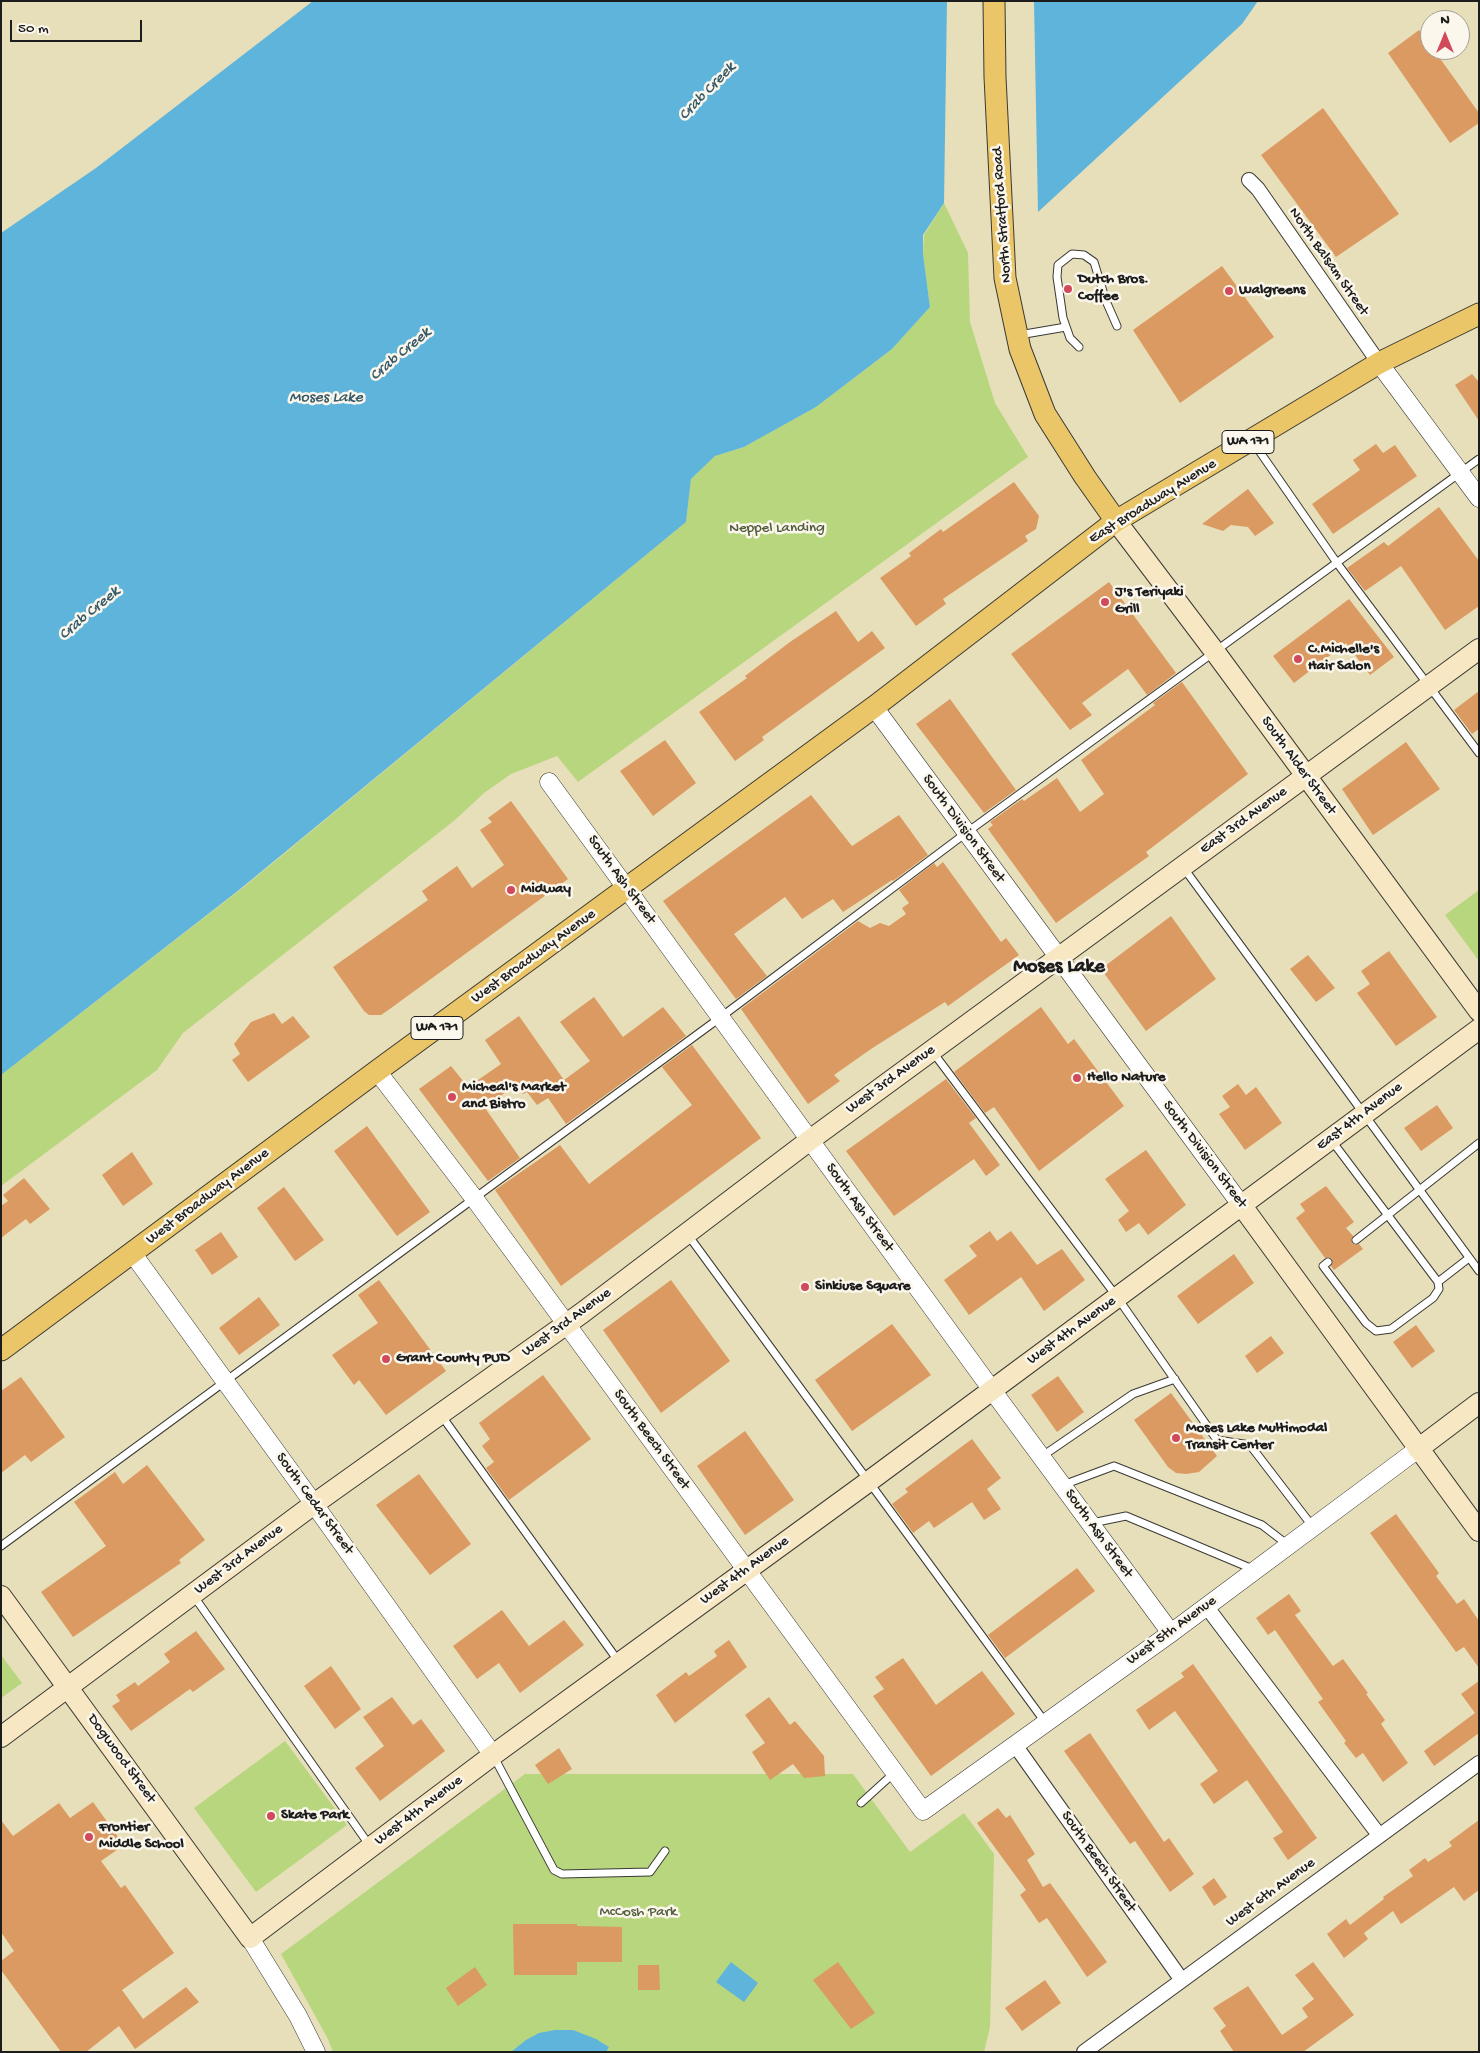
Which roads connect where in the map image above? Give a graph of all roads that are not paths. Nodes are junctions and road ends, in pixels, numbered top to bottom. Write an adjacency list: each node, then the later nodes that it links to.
1 (994, 1): 6 (main road, North Stratford Road)
2 (1249, 180): 8 (street, North Balsam Street)
3 (1479, 314): 8 (main road, East Broadway Avenue / WA 171)
4 (1117, 326): 5 (lane)
5 (1066, 327): 6 (lane); 7 (lane)
6 (1018, 336): 13 (main road, North Stratford Road)
7 (1078, 347)
8 (1379, 363): 9 (main road, East Broadway Avenue / WA 171); 11 (street)
9 (1252, 440): 13 (main road, East Broadway Avenue / WA 171); 14 (lane)
10 (1479, 459): 11 (lane)
11 (1459, 473): 12 (street); 14 (lane)
12 (1479, 498)
13 (1116, 521): 16 (main road, South Alder Street); 18 (main road, East Broadway Avenue / WA 171)
14 (1337, 563): 16 (lane); 17 (lane)
15 (1479, 649): 17 (main road, East 3rd Avenue)
16 (1215, 652): 20 (main road, South Alder Street); 22 (lane)
17 (1428, 686): 19 (lane); 20 (main road, East 3rd Avenue)
18 (874, 708): 22 (street, South Division Street); 24 (main road, West Broadway Avenue / WA 171)
19 (1479, 753)
20 (1306, 776): 23 (main road, East 3rd Avenue); 26 (main road, South Alder Street)
21 (549, 782): 24 (street, South Ash Street)
22 (966, 832): 25 (street, South Division Street); 27 (lane)
23 (1182, 867): 25 (main road, East 3rd Avenue); 31 (lane)
24 (627, 888): 27 (street, South Ash Street); 30 (main road, West Broadway Avenue / WA 171)
25 (1058, 958): 29 (main road, West 3rd Avenue); 37 (street, South Division Street)
26 (1479, 1011)
27 (721, 1017): 33 (street, South Ash Street); 36 (lane)
28 (1479, 1029): 31 (main road, East 4th Avenue)
29 (932, 1050): 33 (main road, West 3rd Avenue); 46 (lane)
30 (377, 1071): 36 (street, South Beech Street); 41 (main road, West Broadway Avenue / WA 171)
31 (1364, 1113): 32 (main road, East 4th Avenue); 35 (lane)
32 (1331, 1138): 37 (main road, East 4th Avenue); 38 (lane)
33 (810, 1140): 39 (main road, West 3rd Avenue); 51 (street, South Ash Street)
34 (1479, 1143): 35 (lane)
35 (1419, 1190): 38 (lane); 42 (lane)
36 (474, 1198): 47 (street, South Beech Street); 50 (lane)
37 (1242, 1206): 46 (main road, West 4th Avenue); 54 (main road, South Division Street)
38 (1388, 1214): 40 (lane); 45 (lane)
39 (688, 1234): 47 (main road, West 3rd Avenue); 56 (lane)
40 (1356, 1240)
41 (132, 1254): 48 (main road, West Broadway Avenue / WA 171); 50 (street, South Cedar Street)
42 (1469, 1258): 44 (lane); 45 (lane)
43 (1328, 1262): 45 (lane)
44 (1479, 1271)
45 (1438, 1282)
46 (1117, 1298): 49 (lane); 51 (main road, West 4th Avenue)
47 (567, 1325): 53 (main road, West 3rd Avenue); 65 (street, South Beech Street)
48 (1, 1350)
49 (1174, 1380): 55 (lane); 60 (lane)
50 (226, 1382): 58 (street, South Cedar Street); 63 (lane)
51 (992, 1390): 55 (street, South Ash Street); 56 (main road, West 4th Avenue)
52 (1479, 1403): 54 (main road)
53 (441, 1415): 58 (main road, West 3rd Avenue); 70 (lane)
54 (1418, 1449): 60 (street, West 5th Avenue); 61 (main road, South Division Street)
55 (1041, 1457): 57 (street, South Ash Street)
56 (868, 1482): 65 (main road, West 4th Avenue); 72 (lane)
57 (1062, 1485): 59 (street, South Ash Street); 62 (lane)
58 (314, 1504): 66 (main road, West 3rd Avenue); 75 (street, South Cedar Street)
59 (1090, 1524): 64 (lane); 69 (street, South Ash Street)
60 (1313, 1527): 62 (street, West 5th Avenue)
61 (1479, 1531)
62 (1288, 1545): 64 (street, West 5th Avenue)
63 (1, 1546)
64 (1255, 1570): 68 (street, West 5th Avenue)
65 (746, 1571): 70 (main road, West 4th Avenue); 77 (street, South Beech Street)
66 (193, 1595): 71 (main road, West 3rd Avenue); 81 (lane)
67 (1, 1596): 71 (main road, Dogwood Street)
68 (1206, 1606): 69 (street, West 5th Avenue); 80 (street)
69 (1170, 1633): 72 (street, West 5th Avenue)
70 (620, 1663): 75 (main road, West 4th Avenue)
71 (69, 1688): 73 (main road, West 3rd Avenue); 83 (main road, Dogwood Street)
72 (1045, 1722): 74 (street, West 5th Avenue)
73 (1, 1737)
74 (1014, 1745): 79 (street, West 5th Avenue); 84 (street, South Beech Street)
75 (493, 1755): 81 (main road, West 4th Avenue); 82 (lane)
76 (1479, 1762): 80 (street, West 6th Avenue)
77 (895, 1772): 78 (lane); 79 (street, South Beech Street)
78 (861, 1803)
79 (923, 1811)
80 (1379, 1835): 84 (street, West 6th Avenue)
81 (371, 1847): 83 (main road, West 4th Avenue)
82 (665, 1852)
83 (250, 1938): 85 (street, Dogwood Street)
84 (1181, 1979): 86 (street, West 6th Avenue)
85 (316, 2052)
86 (1084, 2052)

